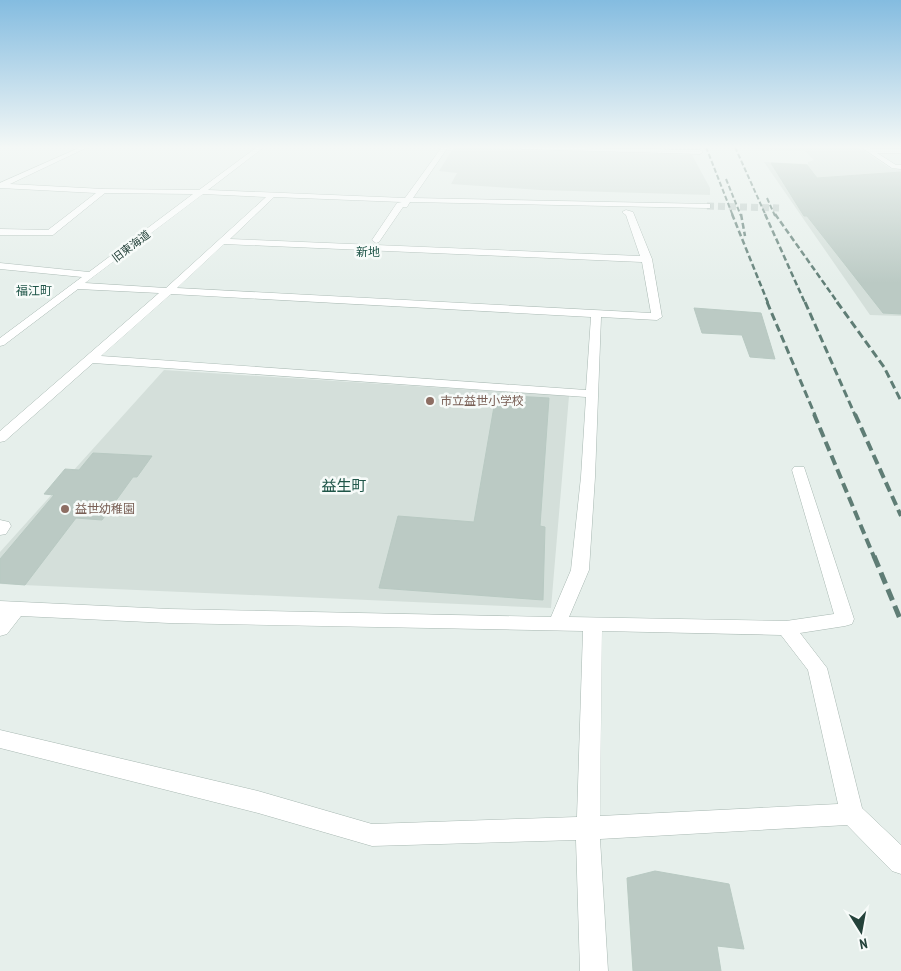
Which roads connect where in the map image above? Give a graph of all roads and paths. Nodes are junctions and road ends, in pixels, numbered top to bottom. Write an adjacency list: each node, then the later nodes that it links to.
1 (101, 192): 9 (street)
2 (202, 192): 14 (street, 旧東海道)
3 (205, 192): 5 (street)
4 (412, 192): 6 (street)
5 (269, 198): 6 (street); 10 (street)
6 (404, 203): 8 (street); 11 (street)
7 (707, 206): 8 (street)
8 (625, 209): 12 (street)
9 (0, 232)
10 (223, 240): 12 (street); 16 (street)
11 (376, 240)
12 (647, 259): 17 (street)
13 (0, 266): 14 (street)
14 (93, 275): 15 (street, 旧東海道)
15 (77, 286): 16 (street); 18 (street, 旧東海道)
16 (168, 291): 17 (street); 19 (street)
17 (596, 314): 20 (street)
18 (0, 343)
19 (92, 359): 20 (street); 21 (street)
20 (591, 394): 26 (street)
21 (0, 438)
22 (799, 470): 28 (street)
23 (0, 525): 24 (street)
24 (0, 530)
25 (8, 608): 26 (street); 29 (street)
26 (559, 622): 27 (street)
27 (593, 623): 28 (street); 32 (street)
28 (786, 628): 31 (street)
29 (0, 629)
30 (0, 739): 32 (street)
31 (852, 814): 32 (street); 33 (street)
32 (588, 828): 34 (street)
33 (901, 862)
34 (594, 971)

